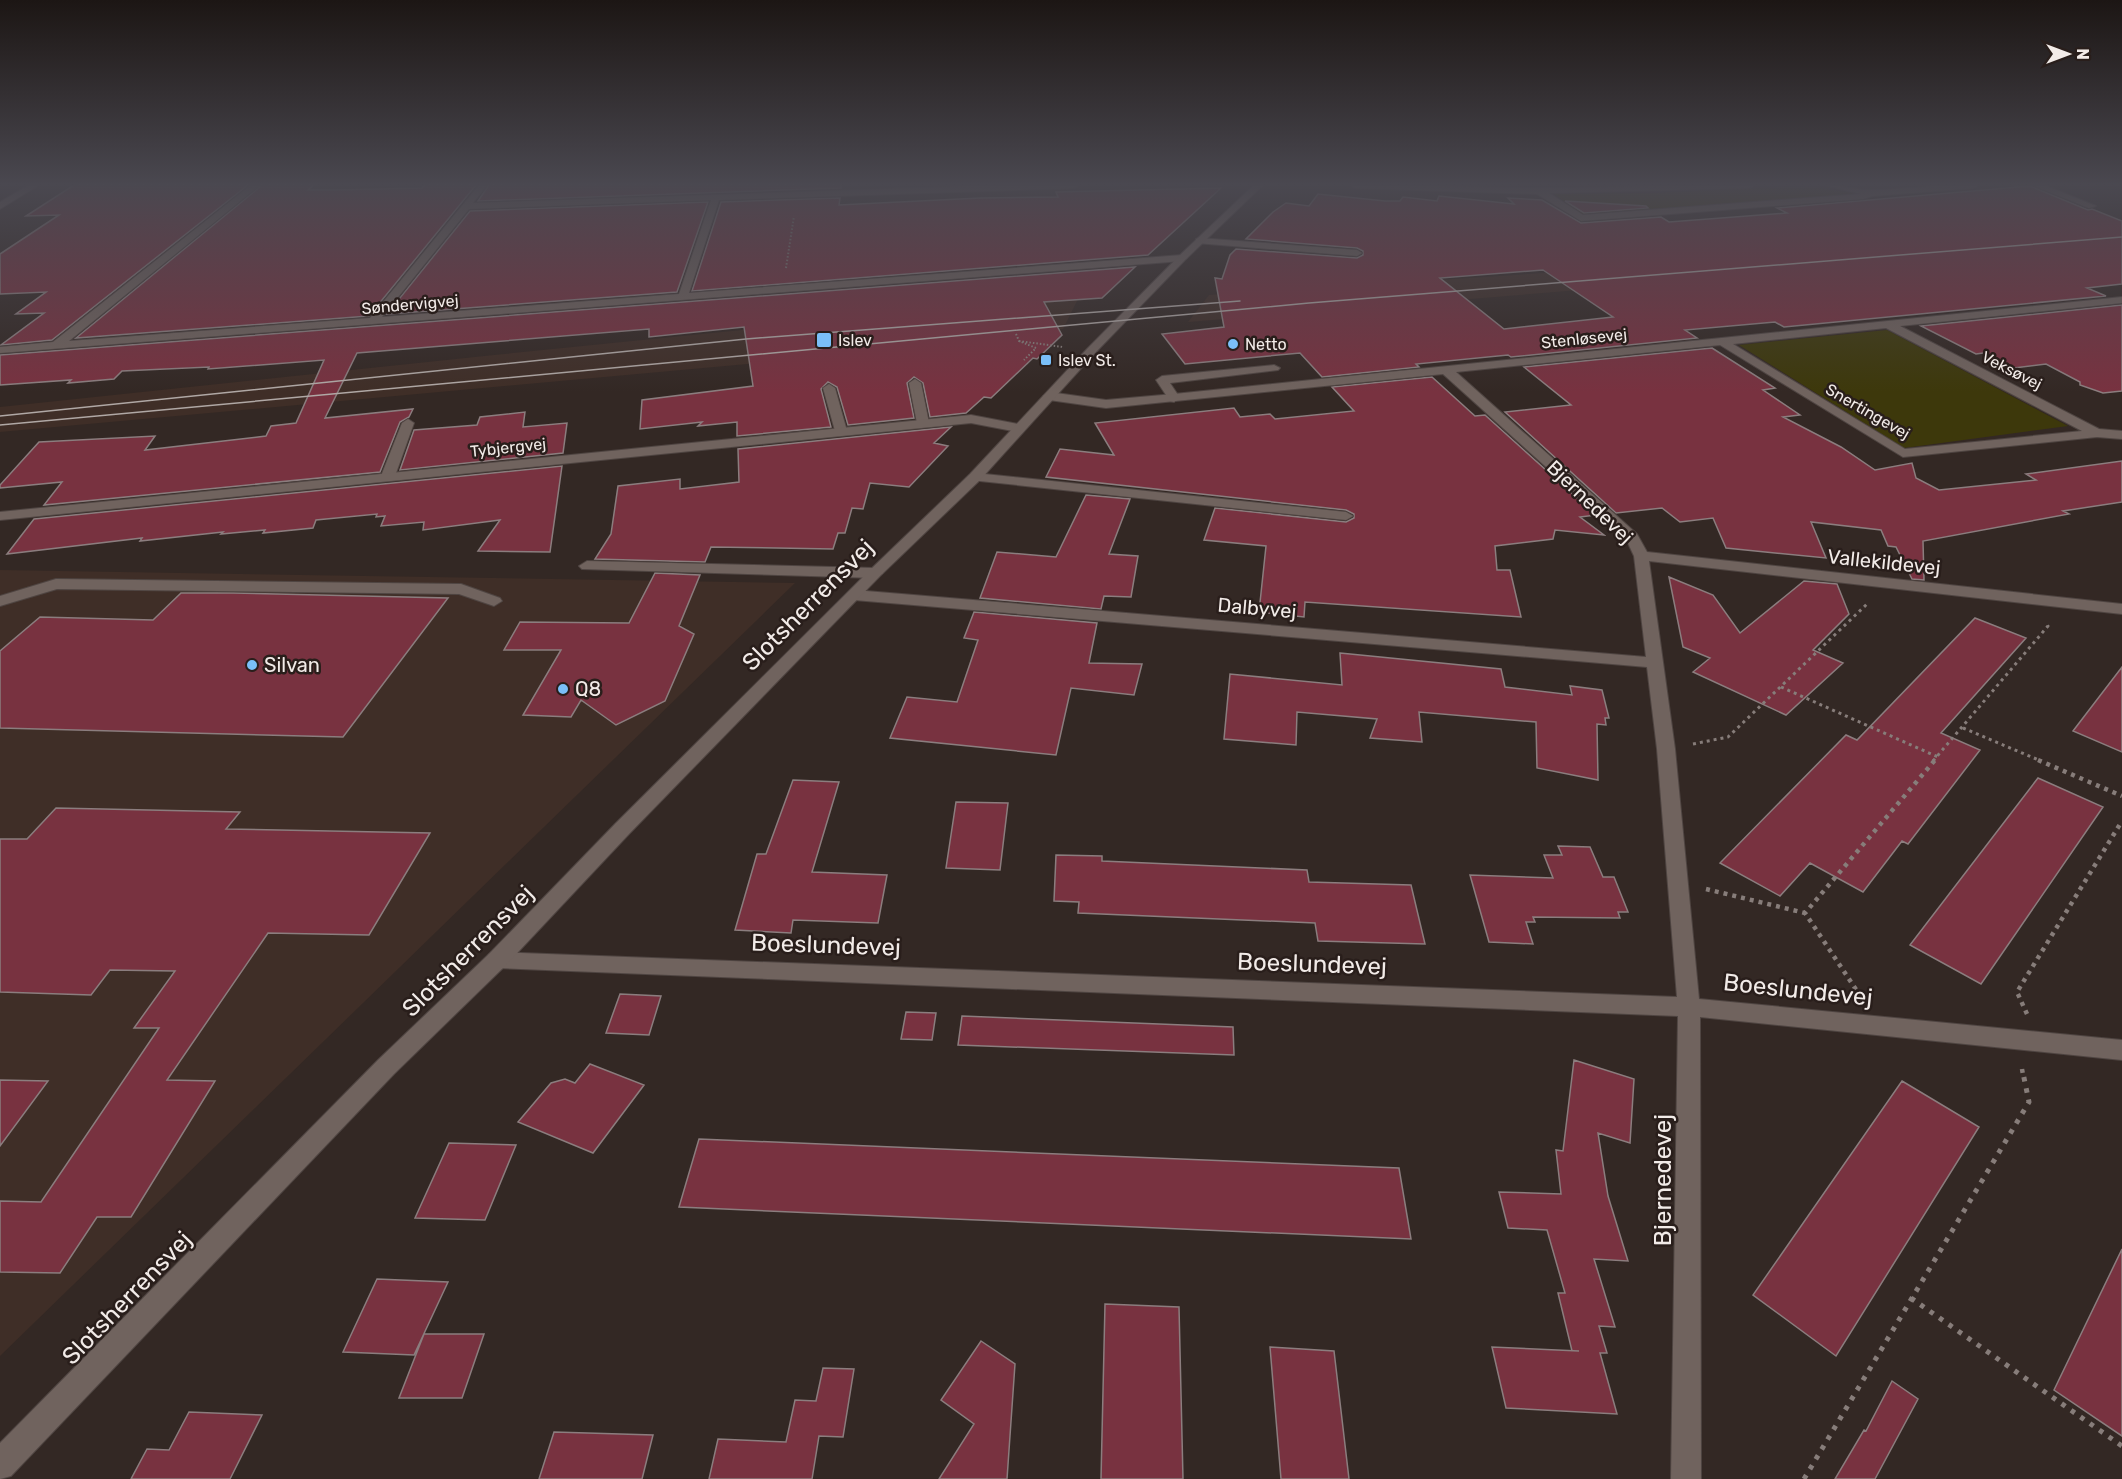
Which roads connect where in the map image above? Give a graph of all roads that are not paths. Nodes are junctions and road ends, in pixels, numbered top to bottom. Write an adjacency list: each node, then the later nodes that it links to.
1 (170, 254): 13 (street)
2 (427, 254): 10 (street)
3 (697, 254): 6 (street)
4 (1186, 254): 5 (street, Slotsherrensvej)
5 (1182, 258): 6 (street, Søndervigvej); 19 (street, Slotsherrensvej)
6 (683, 297): 10 (street, Søndervigvej)
7 (2122, 300): 8 (street, Stenløsevej)
8 (2087, 303): 9 (street); 11 (street, Stenløsevej)
9 (2122, 310)
10 (372, 322): 13 (street, Søndervigvej)
11 (1887, 324): 12 (street, Stenløsevej); 25 (street, Veksøvej)
12 (1721, 341): 16 (street, Stenløsevej); 25 (street, Snertingevej)
13 (56, 346): 14 (street, Søndervigvej)
14 (0, 350)
15 (1274, 368): 20 (street)
16 (1445, 369): 20 (street, Stenløsevej); 32 (street, Bjernedevej)
17 (915, 383): 22 (street)
18 (829, 388): 24 (street)
19 (1049, 396): 20 (street, Stenløsevej); 23 (street, Slotsherrensvej)
20 (1174, 399)
21 (408, 423): 28 (street)
22 (923, 423): 23 (street, Tybjergvej); 24 (street, Tybjergvej)
23 (1018, 428): 29 (street, Slotsherrensvej)
24 (841, 430): 28 (street, Tybjergvej)
25 (2097, 433): 26 (street, Snertingevej); 27 (street, Veksøvej)
26 (2122, 435)
27 (2122, 446)
28 (388, 476): 30 (street, Tybjergvej)
29 (975, 477): 31 (street); 34 (street, Slotsherrensvej)
30 (0, 516)
31 (1346, 516)
32 (1641, 556): 38 (street, Vallekildevej); 39 (street, Bjernedevej)
33 (587, 566): 34 (street)
34 (875, 573): 35 (street, Slotsherrensvej)
35 (854, 595): 39 (street, Dalbyvej); 40 (street, Slotsherrensvej)
36 (0, 601): 37 (street)
37 (494, 601)
38 (2122, 609)
39 (1656, 663): 41 (street, Bjernedevej)
40 (497, 960): 41 (street, Boeslundevej); 43 (street, Slotsherrensvej)
41 (1689, 1007): 42 (street, Boeslundevej); 44 (street, Bjernedevej)
42 (2122, 1050)
43 (0, 1465)
44 (1686, 1479)

